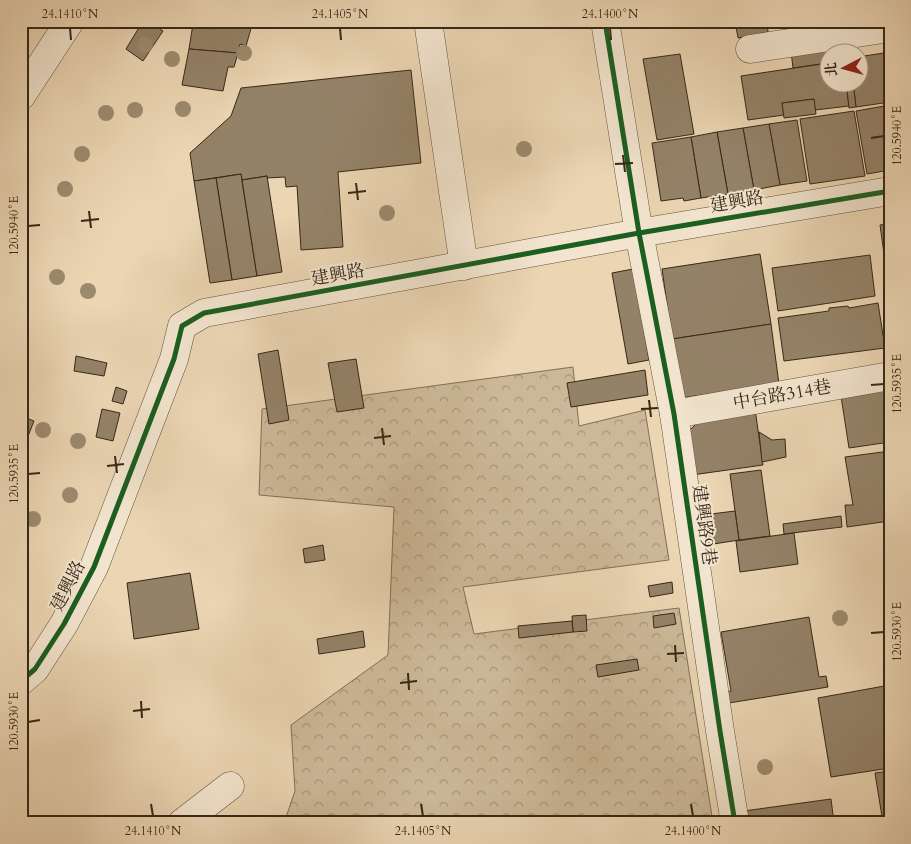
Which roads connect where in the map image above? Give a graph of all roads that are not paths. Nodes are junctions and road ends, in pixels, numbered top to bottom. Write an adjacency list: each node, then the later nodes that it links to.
1 (70, 21): 6 (street)
2 (428, 21): 9 (street)
3 (605, 21): 8 (street, 建興路9巷)
4 (890, 28): 5 (street)
5 (750, 49)
6 (21, 96)
7 (890, 191): 8 (street, 建興路)
8 (639, 233): 9 (street, 建興路); 11 (street, 建興路9巷)
9 (464, 266): 12 (street, 建興路)
10 (890, 376): 11 (street, 中台路314巷)
11 (674, 414): 15 (street, 建興路9巷)
12 (21, 681)
13 (230, 786): 14 (street)
14 (182, 823)
15 (735, 823)

